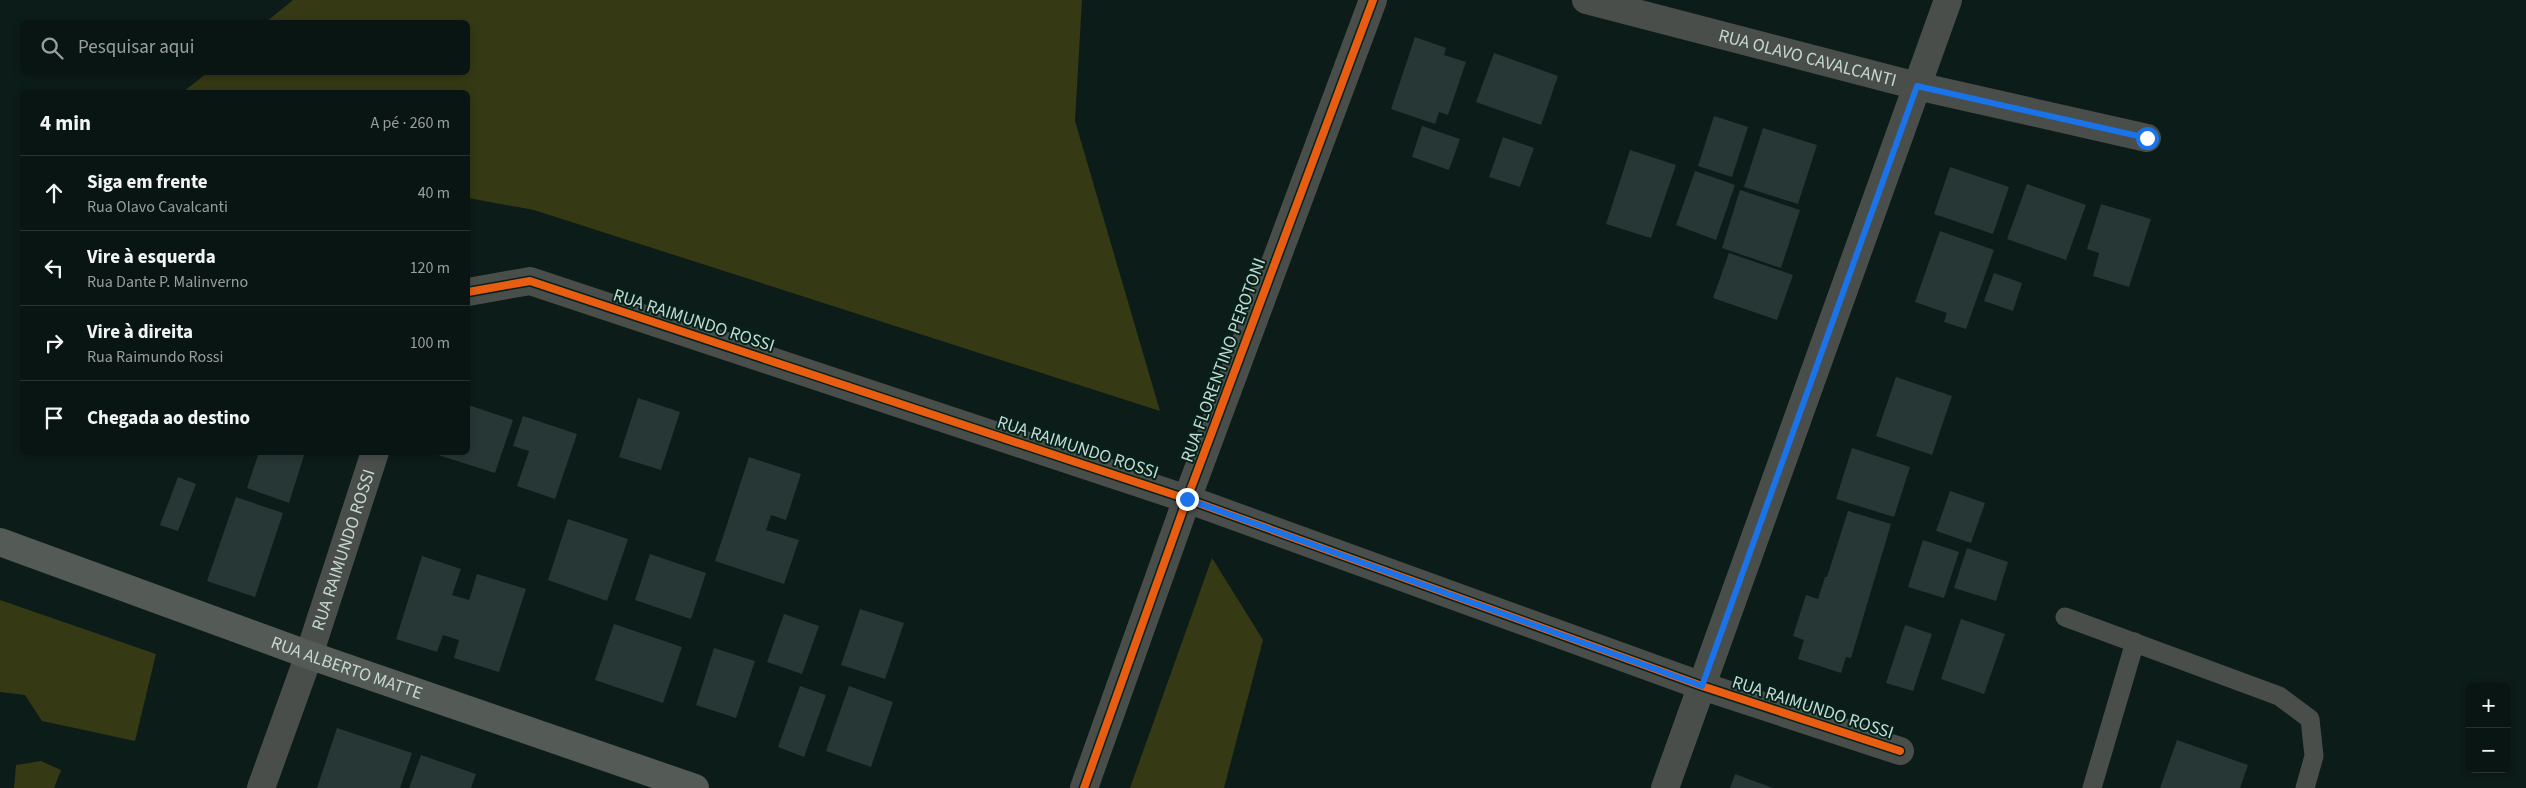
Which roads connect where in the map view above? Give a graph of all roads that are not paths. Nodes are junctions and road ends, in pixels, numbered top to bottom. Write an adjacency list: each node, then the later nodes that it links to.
1 (1373, 0): 8 (street, RUA FLORENTINO PEROTONI)
2 (1586, 0): 4 (street, RUA OLAVO CAVALCANTI)
3 (1948, 0): 4 (street)
4 (1917, 86): 5 (street, RUA OLAVO CAVALCANTI); 13 (street)
5 (2147, 138)
6 (470, 292): 8 (street, RUA RAIMUNDO ROSSI)
7 (374, 455): 12 (street, RUA RAIMUNDO ROSSI)
8 (1187, 499): 13 (street, RUA RAIMUNDO ROSSI); 17 (street, RUA FLORENTINO PEROTONI)
9 (0, 542): 12 (street, RUA ALBERTO MATTE)
10 (2065, 617): 11 (lane)
11 (2134, 642): 19 (lane); 20 (lane)
12 (309, 654): 15 (street, RUA RAIMUNDO ROSSI); 16 (street, RUA ALBERTO MATTE)
13 (1702, 686): 14 (street, RUA RAIMUNDO ROSSI); 18 (street)
14 (1900, 751)
15 (261, 788)
16 (695, 788)
17 (1084, 788)
18 (1665, 788)
19 (2092, 788)
20 (2305, 788)

